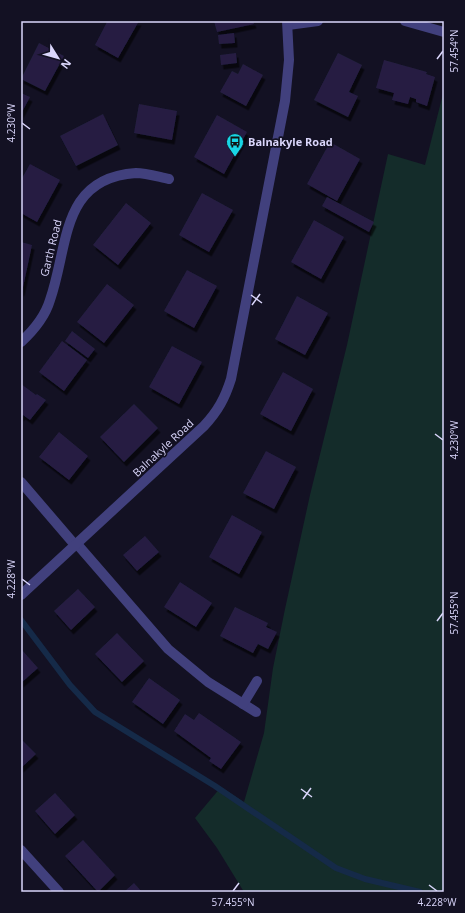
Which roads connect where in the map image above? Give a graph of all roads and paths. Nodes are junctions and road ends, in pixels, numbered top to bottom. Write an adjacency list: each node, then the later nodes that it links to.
1 (318, 21): 3 (street)
2 (405, 21): 4 (street)
3 (288, 23): 8 (street, Balnakyle Road)
4 (439, 27)
5 (169, 179): 6 (street, Garth Road)
6 (21, 342)
7 (21, 482): 8 (street)
8 (76, 545): 9 (street, Balnakyle Road); 11 (street)
9 (21, 595)
10 (257, 681): 11 (street)
11 (243, 704): 12 (street)
12 (256, 712)
13 (21, 850): 14 (street)
14 (59, 892)

